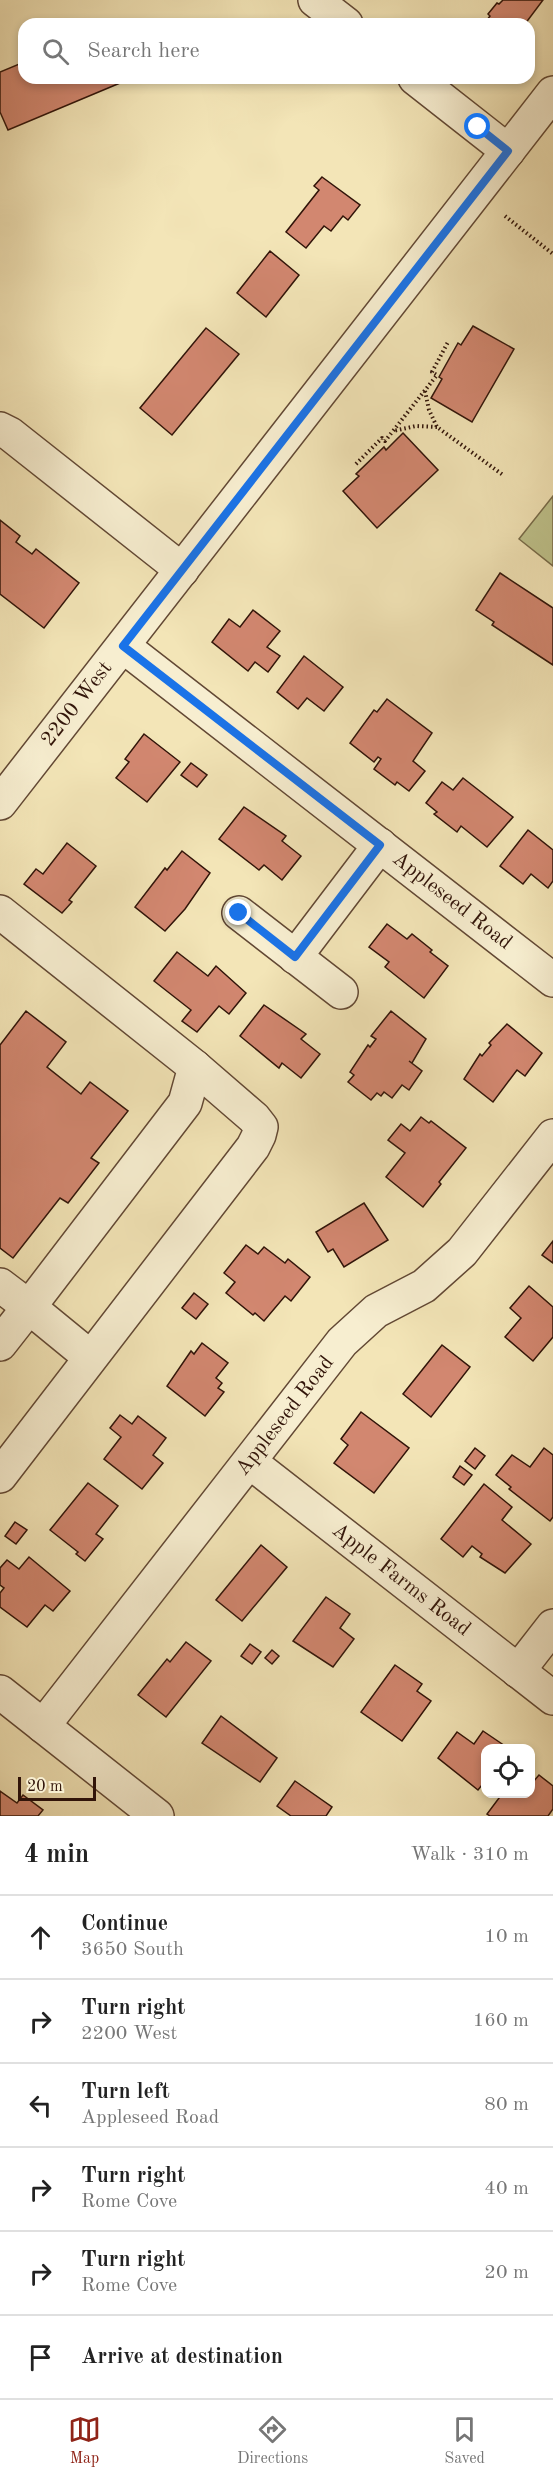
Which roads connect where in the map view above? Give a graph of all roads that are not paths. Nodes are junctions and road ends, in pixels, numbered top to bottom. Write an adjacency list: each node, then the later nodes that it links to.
1 (315, 0): 2 (street)
2 (338, 18)
3 (423, 84): 5 (street)
4 (553, 93): 5 (street, 2200 West)
5 (508, 151): 7 (street, 2200 West)
6 (0, 429): 7 (street)
7 (182, 570): 8 (street, 2200 West)
8 (123, 646): 9 (street, 2200 West); 10 (street, Appleseed Road)
9 (2, 796)
10 (380, 845): 13 (street); 14 (street, Appleseed Road)
11 (0, 912): 16 (street)
12 (239, 913): 13 (street)
13 (295, 957): 15 (street)
14 (553, 980)
15 (342, 992)
16 (195, 1067): 19 (street); 21 (street)
17 (553, 1136): 22 (street, Appleseed Road)
18 (0, 1285): 19 (street)
19 (29, 1307): 20 (street); 21 (street)
20 (0, 1344)
21 (90, 1357): 23 (street)
22 (250, 1462): 25 (street, Apple Farms Road); 28 (street, Appleseed Road)
23 (0, 1476)
24 (553, 1626): 25 (street)
25 (518, 1671): 27 (street, Apple Farms Road)
26 (0, 1692): 28 (street)
27 (553, 1698)
28 (43, 1726): 29 (street)
29 (157, 1816)

